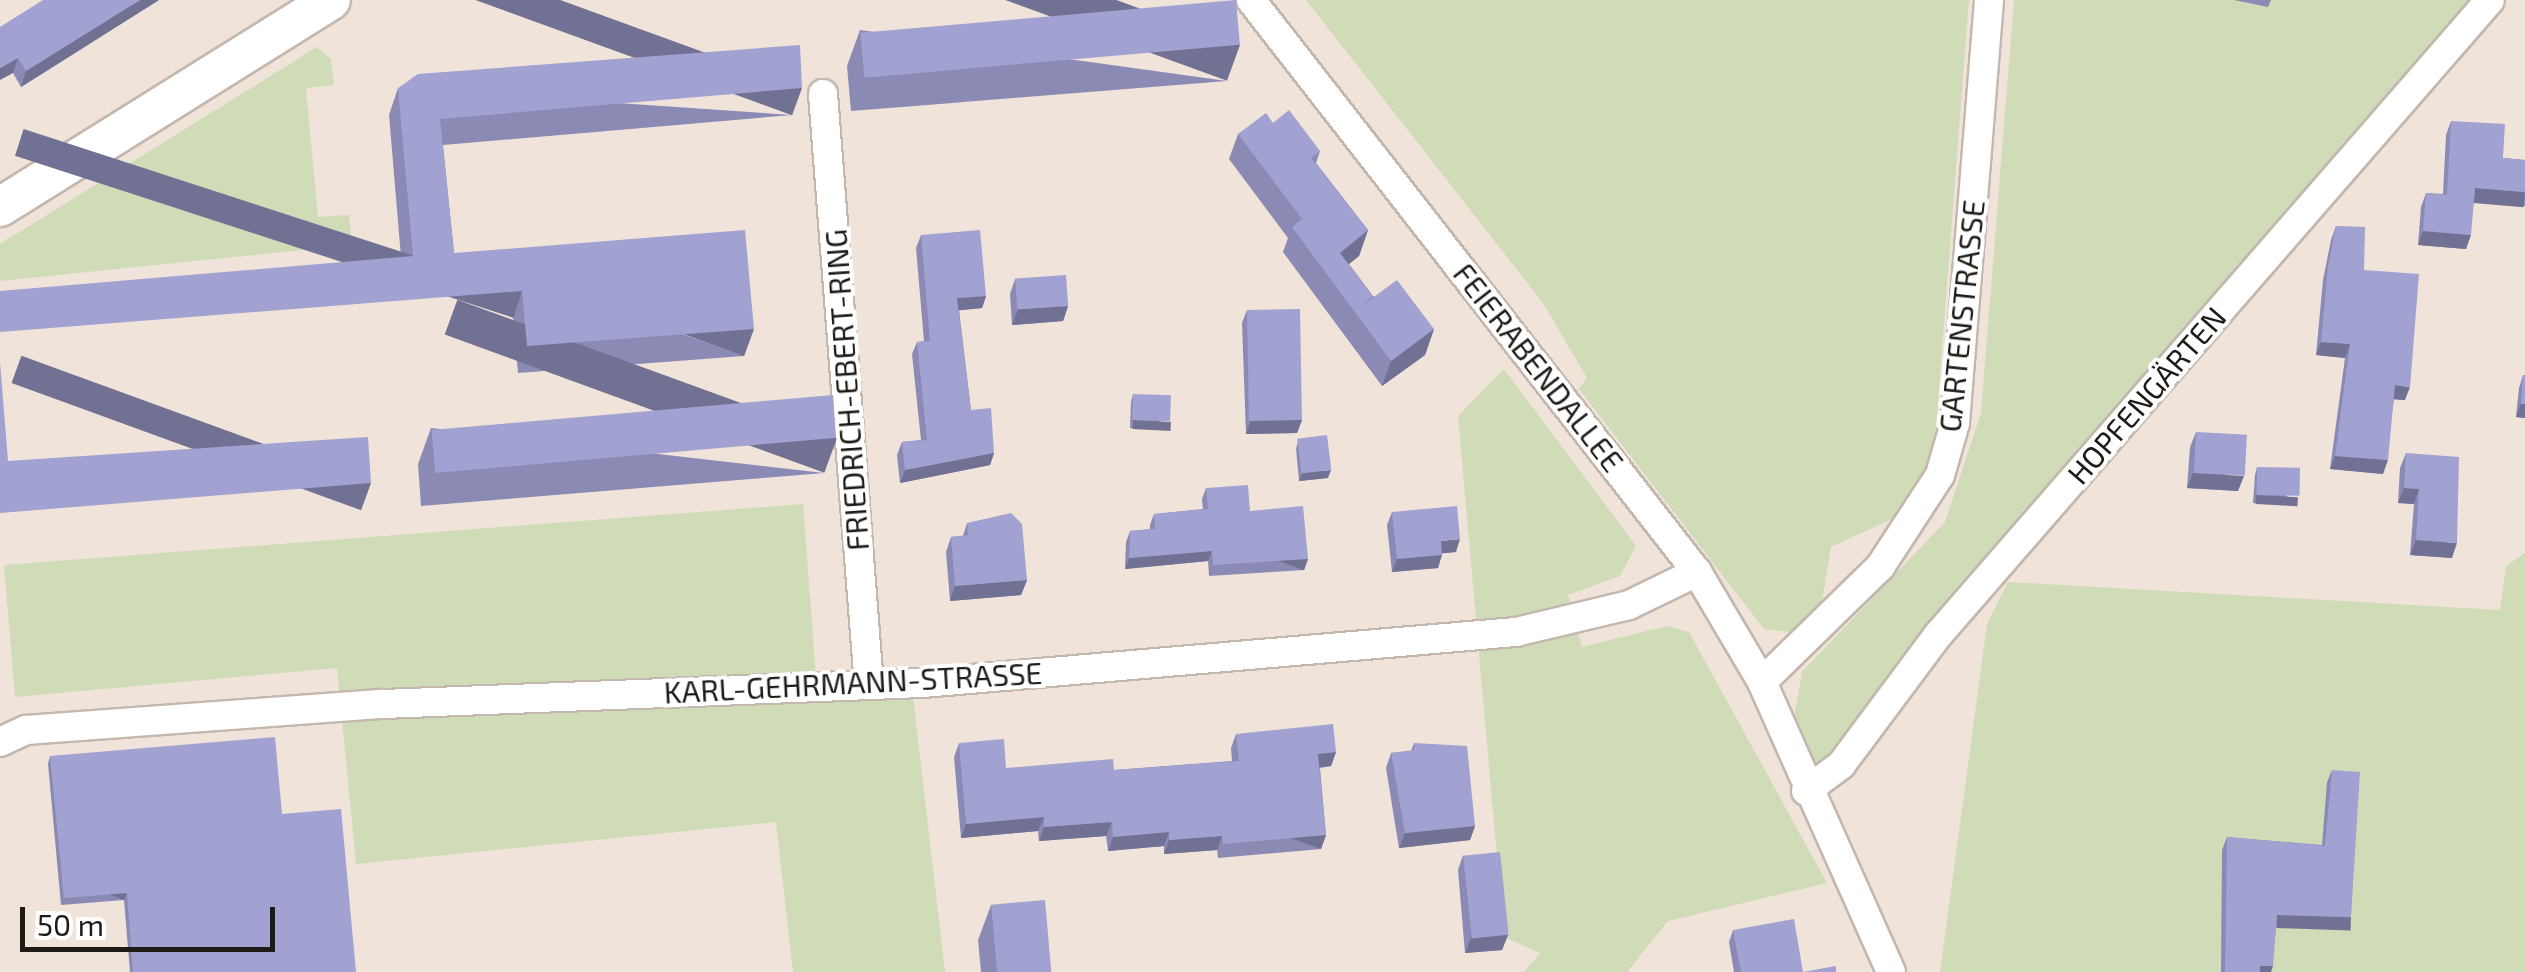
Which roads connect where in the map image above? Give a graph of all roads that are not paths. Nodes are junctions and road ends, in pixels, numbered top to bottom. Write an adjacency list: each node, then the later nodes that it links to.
1 (331, 0): 6 (main road)
2 (1251, 0): 7 (street, FEIERABENDALLEE)
3 (1989, 0): 8 (street, GARTENSTRASSE)
4 (2490, 0): 11 (street, HOPFENGÄRTEN)
5 (823, 94): 9 (street, FRIEDRICH-EBERT-RING)
6 (0, 208)
7 (1697, 572): 8 (street, FEIERABENDALLEE); 9 (street, KARL-GEHRMANN-STRASSE)
8 (1762, 682): 11 (street, FEIERABENDALLEE)
9 (869, 685): 10 (street, KARL-GEHRMANN-STRASSE)
10 (0, 742)
11 (1806, 791): 12 (street, FEIERABENDALLEE)
12 (1891, 972)

